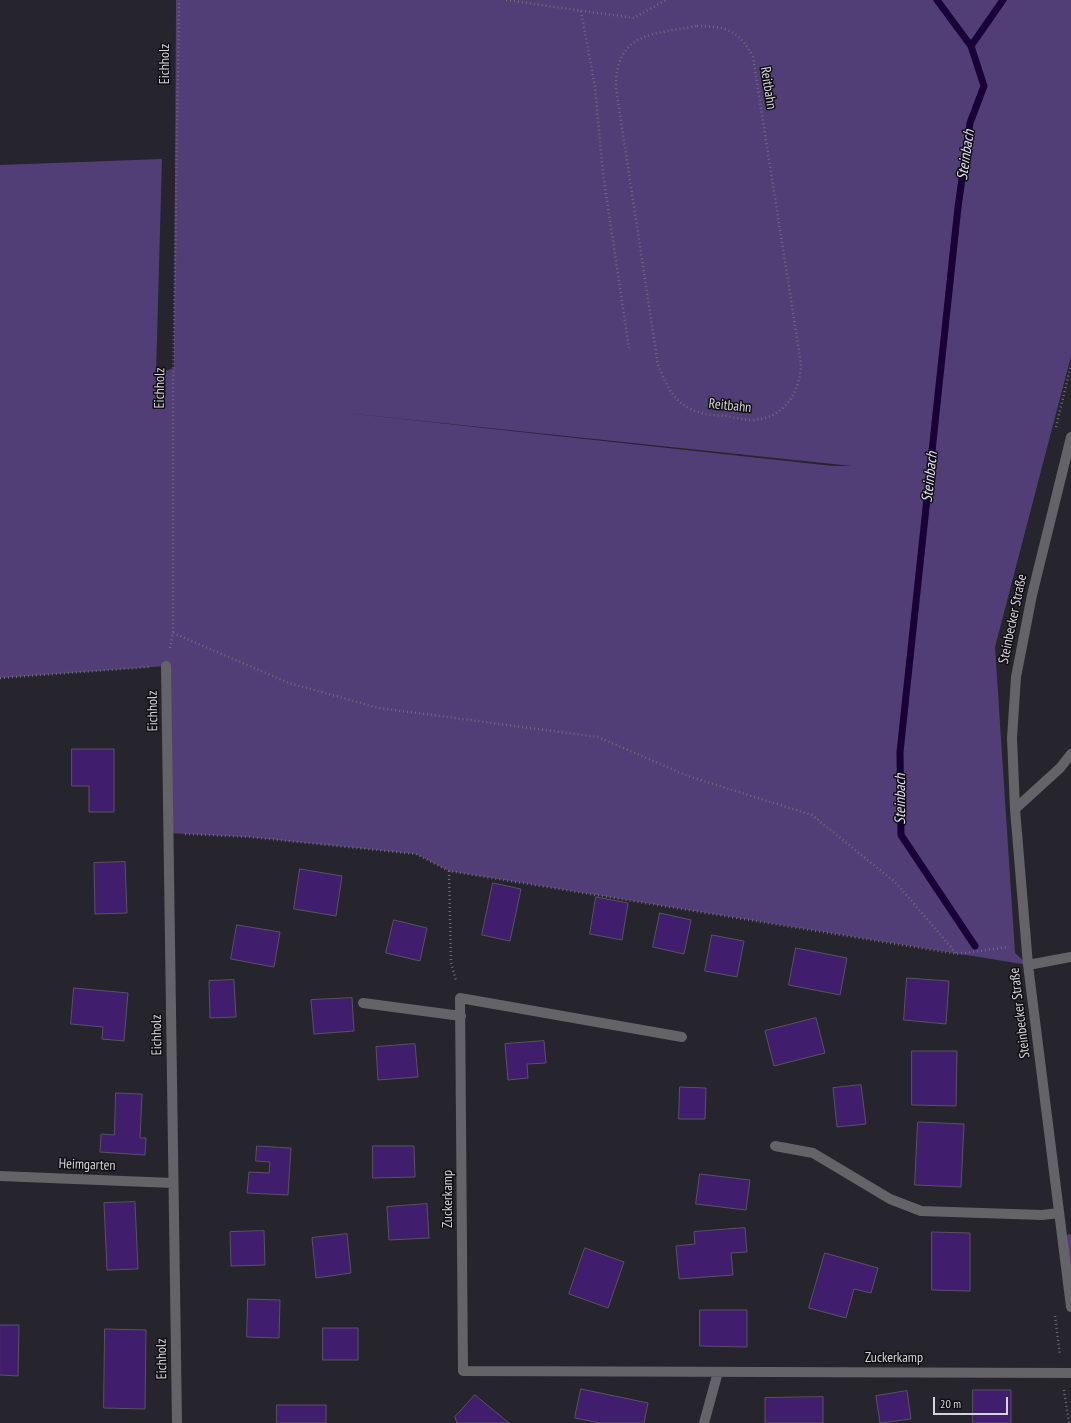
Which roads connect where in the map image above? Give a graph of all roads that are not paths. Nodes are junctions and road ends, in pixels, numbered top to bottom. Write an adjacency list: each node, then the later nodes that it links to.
1 (1071, 437): 4 (street, Steinbecker Straße)
2 (166, 666): 12 (street, Eichholz)
3 (1071, 754): 4 (street)
4 (1015, 809): 6 (street, Steinbecker Straße)
5 (1071, 957): 6 (street)
6 (1028, 965): 13 (street, Steinbecker Straße)
7 (363, 1002): 8 (street)
8 (461, 1016): 9 (street, Zuckerkamp); 15 (street, Zuckerkamp)
9 (682, 1037)
10 (775, 1146): 13 (street)
11 (0, 1176): 12 (street, Heimgarten)
12 (173, 1183): 17 (street, Eichholz)
13 (1059, 1214): 14 (street, Steinbecker Straße)
14 (1071, 1307)
15 (718, 1372): 16 (street, Zuckerkamp); 18 (street)
16 (1071, 1373)
17 (177, 1423)
18 (704, 1423)

